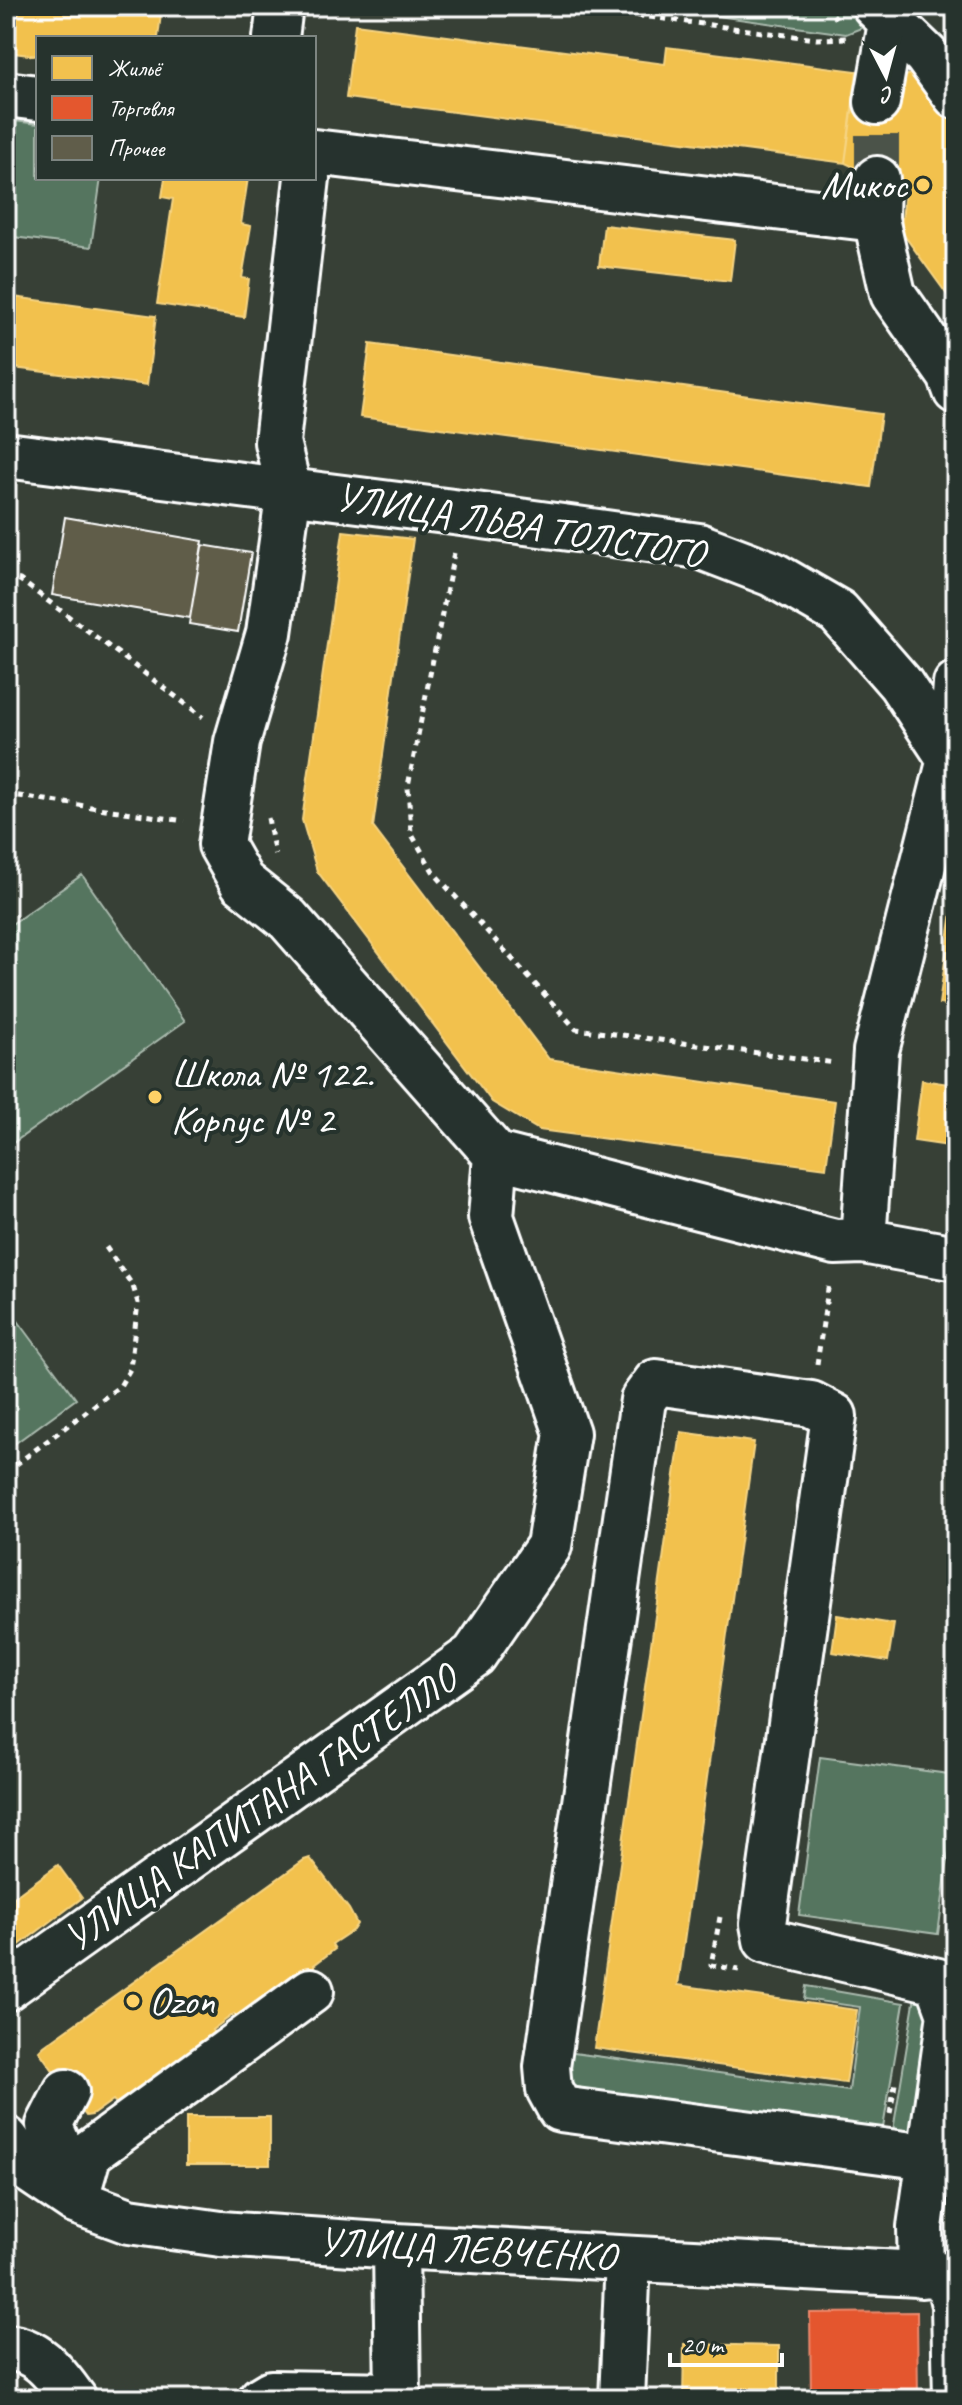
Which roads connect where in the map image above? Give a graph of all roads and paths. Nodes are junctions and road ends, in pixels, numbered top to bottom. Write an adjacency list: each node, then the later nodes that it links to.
1 (280, 6): 6 (street)
2 (566, 6): 5 (path)
3 (634, 6): 5 (path)
4 (883, 15): 5 (path); 8 (street); 10 (street)
5 (633, 16)
6 (276, 36)
7 (6, 94): 9 (street)
8 (956, 96)
9 (36, 98)
10 (877, 102)
11 (316, 152): 13 (street)
12 (307, 180): 15 (street)
13 (956, 391)
14 (6, 455): 15 (street, УЛИЦА ЛЬВА ТОЛСТОГО)
15 (289, 491): 16 (street, УЛИЦА ЛЬВА ТОЛСТОГО); 19 (street)
16 (461, 513): 20 (street, УЛИЦА ЛЬВА ТОЛСТОГО); 23 (path)
17 (6, 577): 19 (path)
18 (956, 684): 20 (street)
19 (237, 742): 22 (street)
20 (950, 759): 23 (street)
21 (6, 794): 22 (path)
22 (221, 845): 24 (street)
23 (874, 1068): 25 (street)
24 (496, 1155): 25 (street); 29 (street, УЛИЦА КАПИТАНА ГАСТЕЛЛО)
25 (863, 1241): 27 (street)
26 (103, 1243): 28 (path)
27 (956, 1258)
28 (6, 1472)
29 (6, 1988)
30 (311, 1991): 34 (street)
31 (66, 2092): 34 (street)
32 (6, 2139): 34 (street, УЛИЦА ЛЕВЧЕНКО)
33 (928, 2157): 33 (street); 37 (street)
34 (75, 2201): 35 (street, УЛИЦА ЛЕВЧЕНКО)
35 (396, 2246): 36 (street, УЛИЦА ЛЕВЧЕНКО); 39 (street)
36 (628, 2259): 37 (street, УЛИЦА ЛЕВЧЕНКО); 42 (street)
37 (941, 2276): 43 (street)
38 (6, 2347): 40 (street)
39 (398, 2397): 41 (street)
40 (74, 2399)
41 (261, 2399)
42 (622, 2399)
43 (956, 2399)

